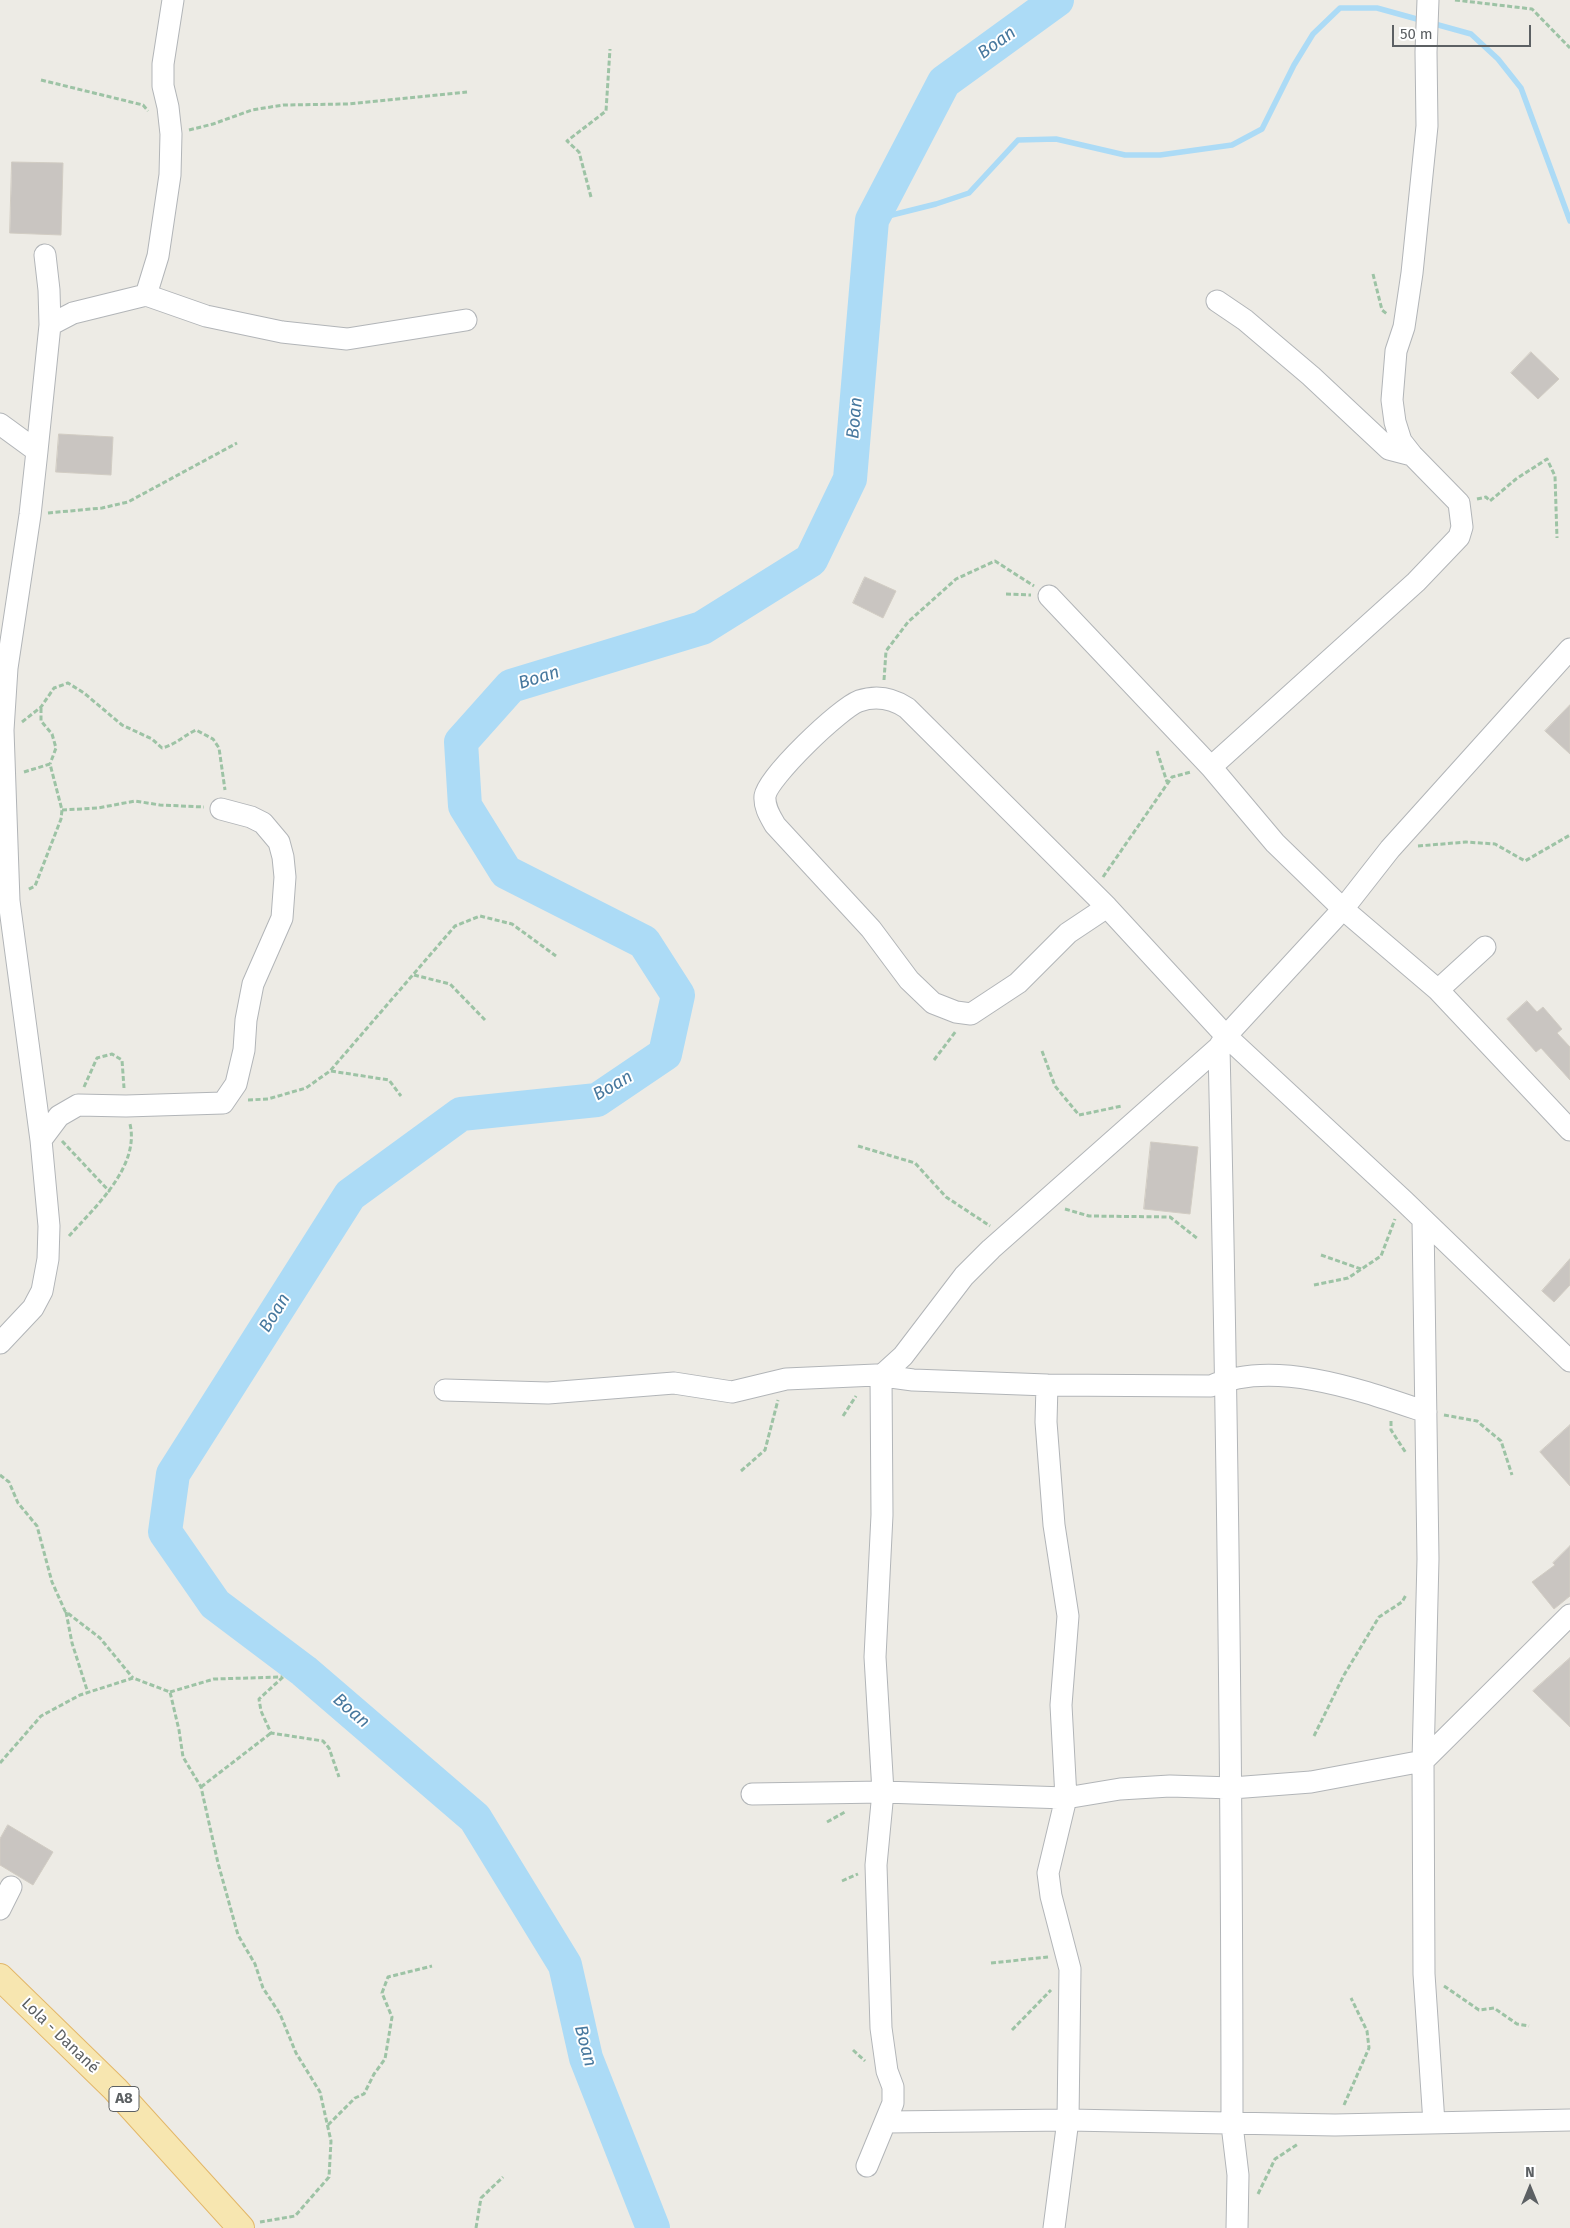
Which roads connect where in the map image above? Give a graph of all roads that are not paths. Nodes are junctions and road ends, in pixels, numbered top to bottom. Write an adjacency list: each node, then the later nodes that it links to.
1 (173, 0): 4 (street)
2 (1428, 0): 10 (street)
3 (45, 255): 7 (street)
4 (146, 295): 6 (street); 7 (street)
5 (1217, 301): 10 (street)
6 (466, 320)
7 (50, 325): 9 (street)
8 (0, 424): 9 (street)
9 (37, 450): 13 (street)
10 (1412, 455): 14 (street)
11 (1049, 596): 14 (street)
12 (1570, 649): 17 (street)
13 (3, 667): 22 (street)
14 (1211, 767): 17 (street)
15 (220, 808): 22 (street)
16 (1100, 900): 16 (street); 20 (street)
17 (1343, 910): 19 (street); 20 (street)
18 (1485, 947): 19 (street)
19 (1438, 990): 21 (street)
20 (1222, 1042): 23 (street); 26 (street); 27 (street)
21 (1570, 1130)
22 (46, 1134): 24 (street)
23 (1423, 1220): 25 (street); 30 (street)
24 (0, 1343)
25 (1570, 1361)
26 (881, 1376): 28 (street); 29 (street); 34 (street)
27 (1226, 1379): 28 (street); 30 (street); 33 (street)
28 (1047, 1385): 36 (street)
29 (445, 1390)
30 (1426, 1412): 32 (street)
31 (1570, 1615): 32 (street)
32 (1423, 1762): 33 (street); 43 (street)
33 (1232, 1788): 36 (street); 44 (street)
34 (883, 1792): 35 (street); 36 (street); 42 (street)
35 (752, 1794)
36 (1066, 1798): 40 (street)
37 (11, 1887): 38 (street)
38 (0, 1909)
39 (0, 1977): 46 (main road, Lola - Danané / A8)
40 (1068, 2120): 42 (street); 44 (street); 47 (street)
41 (1570, 2120): 43 (street)
42 (887, 2122): 45 (street)
43 (1434, 2123): 44 (street)
44 (1232, 2125): 48 (street)
45 (867, 2166)
46 (240, 2227)
47 (1054, 2228)
48 (1237, 2228)

